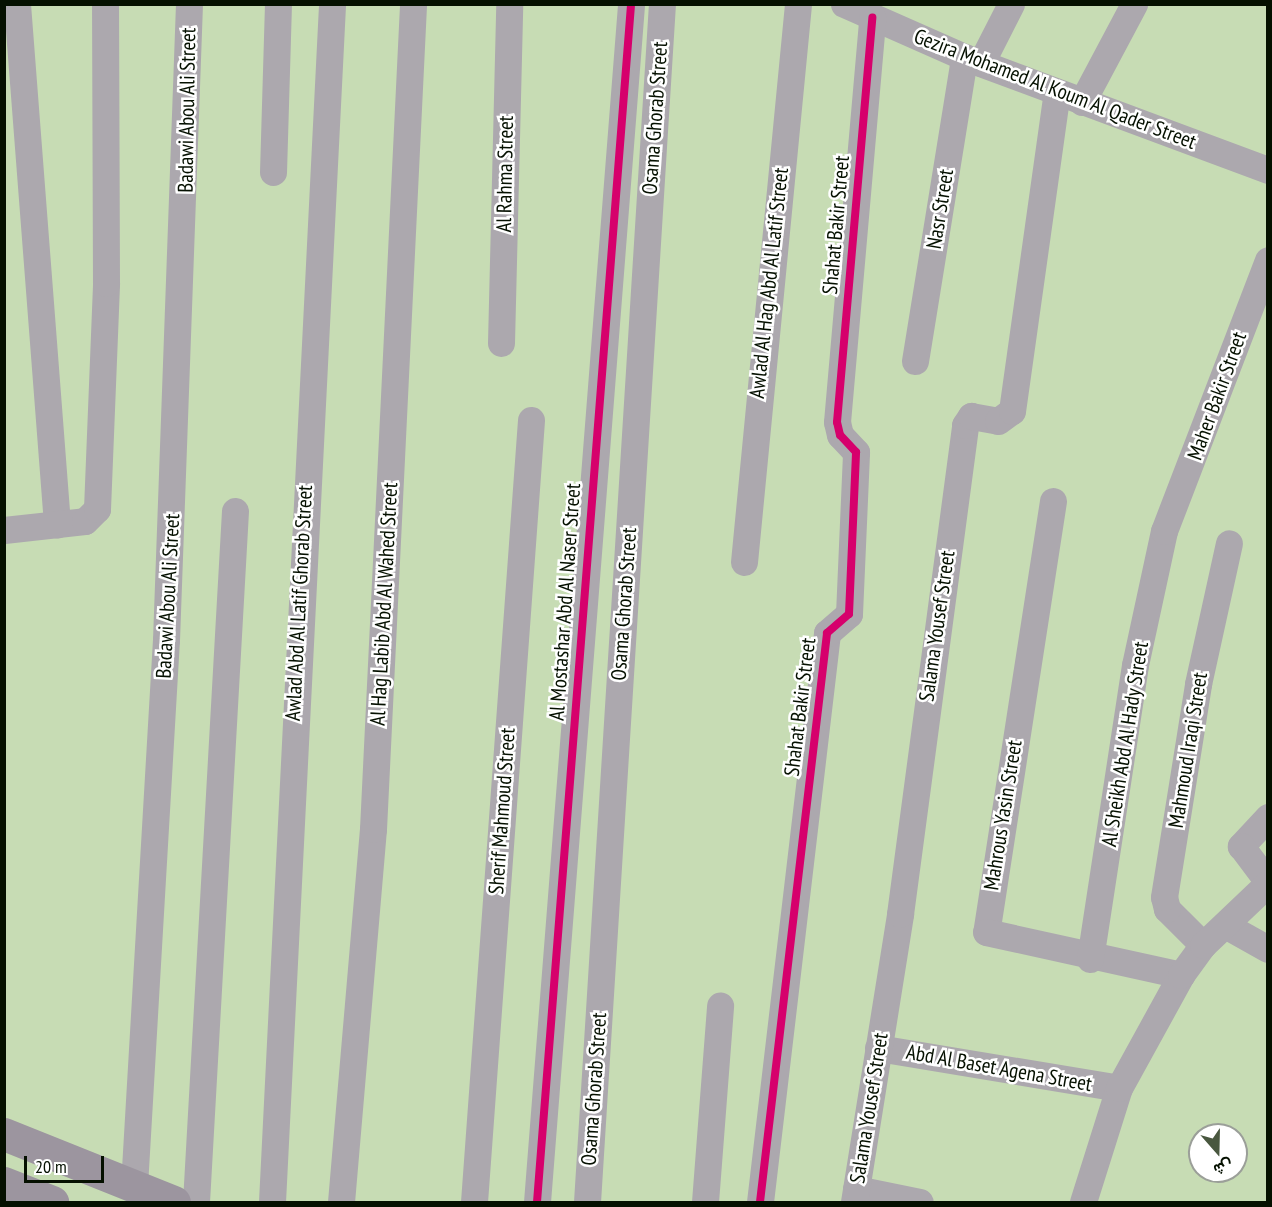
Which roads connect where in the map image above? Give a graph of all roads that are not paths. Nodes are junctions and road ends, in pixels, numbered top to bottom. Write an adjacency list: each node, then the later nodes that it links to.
1 (17, 4): 26 (street)
2 (105, 4): 26 (street)
3 (189, 4): 43 (street, Badawi Abou Ali Street)
4 (278, 4): 19 (street)
5 (332, 4): 48 (street, Awlad Abd Al Latif Ghorab Street)
6 (413, 4): 49 (street, Al Hag Labib Abd Al Wahed Street)
7 (508, 4): 21 (street, Al Rahma Street)
8 (632, 4): 51 (street, Al Mostashar Abd Al Naser Street)
9 (662, 4): 52 (street, Osama Ghorab Street)
10 (798, 4): 30 (street, Awlad Al Hag Abd Al Latif Street)
11 (844, 4): 14 (street, Gezira Mohamed Al Koum Al Qader Street)
12 (1011, 4): 15 (street, Nasr Street)
13 (1134, 4): 17 (street)
14 (872, 18): 15 (street, Gezira Mohamed Al Koum Al Qader Street); 54 (street, Shahat Bakir Street)
15 (973, 60): 16 (street, Gezira Mohamed Al Koum Al Qader Street); 22 (street, Nasr Street)
16 (1057, 92): 17 (street, Gezira Mohamed Al Koum Al Qader Street); 39 (street, Salama Yousef Street)
17 (1082, 102): 18 (street, Gezira Mohamed Al Koum Al Qader Street)
18 (1268, 170)
19 (273, 172)
20 (1268, 260): 28 (street, Maher Bakir Street)
21 (501, 343)
22 (915, 361)
23 (531, 420): 50 (street, Sherif Mahmoud Street)
24 (1053, 501): 36 (street, Mahrous Yasin Street)
25 (235, 511): 47 (street)
26 (57, 524): 27 (street)
27 (4, 530)
28 (1164, 531): 36 (street, Al Sheikh Abd Al Hady Street)
29 (1229, 543): 34 (street, Mahmoud Iraqi Street)
30 (744, 562)
31 (1268, 818): 32 (street)
32 (1268, 883): 33 (street)
33 (1225, 925): 34 (street); 35 (street)
34 (1203, 945): 37 (street)
35 (1268, 948)
36 (1090, 959): 37 (street, Mahrous Yasin Street)
37 (1180, 975): 40 (street)
38 (720, 1006): 53 (street)
39 (878, 1048): 40 (street, Abd Al Baset Agena Street); 44 (street, Salama Yousef Street)
40 (1119, 1088): 56 (street)
41 (4, 1134): 43 (main road)
42 (4, 1183): 45 (main road)
43 (134, 1186): 46 (main road)
44 (855, 1196): 55 (street)
45 (52, 1203)
46 (174, 1203)
47 (196, 1203)
48 (272, 1203)
49 (341, 1203)
50 (474, 1203)
51 (537, 1203)
52 (587, 1203)
53 (705, 1203)
54 (760, 1203)
55 (920, 1203)
56 (1083, 1203)

